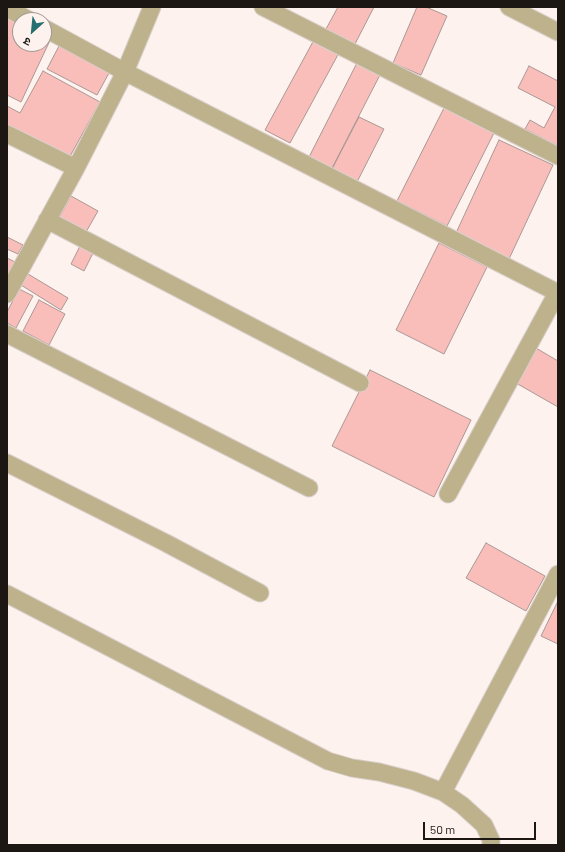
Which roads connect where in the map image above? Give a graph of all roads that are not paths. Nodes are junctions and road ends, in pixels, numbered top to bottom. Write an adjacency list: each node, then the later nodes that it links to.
1 (152, 7): 6 (lane)
2 (263, 7): 8 (lane)
3 (509, 7): 5 (lane)
4 (52, 32): 6 (lane)
5 (558, 32)
6 (125, 72): 9 (lane); 11 (lane)
7 (7, 134): 9 (lane)
8 (558, 156)
9 (76, 168): 10 (lane)
10 (47, 220): 12 (lane); 14 (lane)
11 (557, 293): 17 (lane)
12 (7, 294)
13 (7, 334): 16 (lane)
14 (360, 383)
15 (7, 463): 19 (lane)
16 (309, 488)
17 (448, 494)
18 (558, 574): 21 (lane)
19 (260, 593)
20 (7, 594): 21 (lane)
21 (443, 792): 22 (lane)
22 (491, 845)

